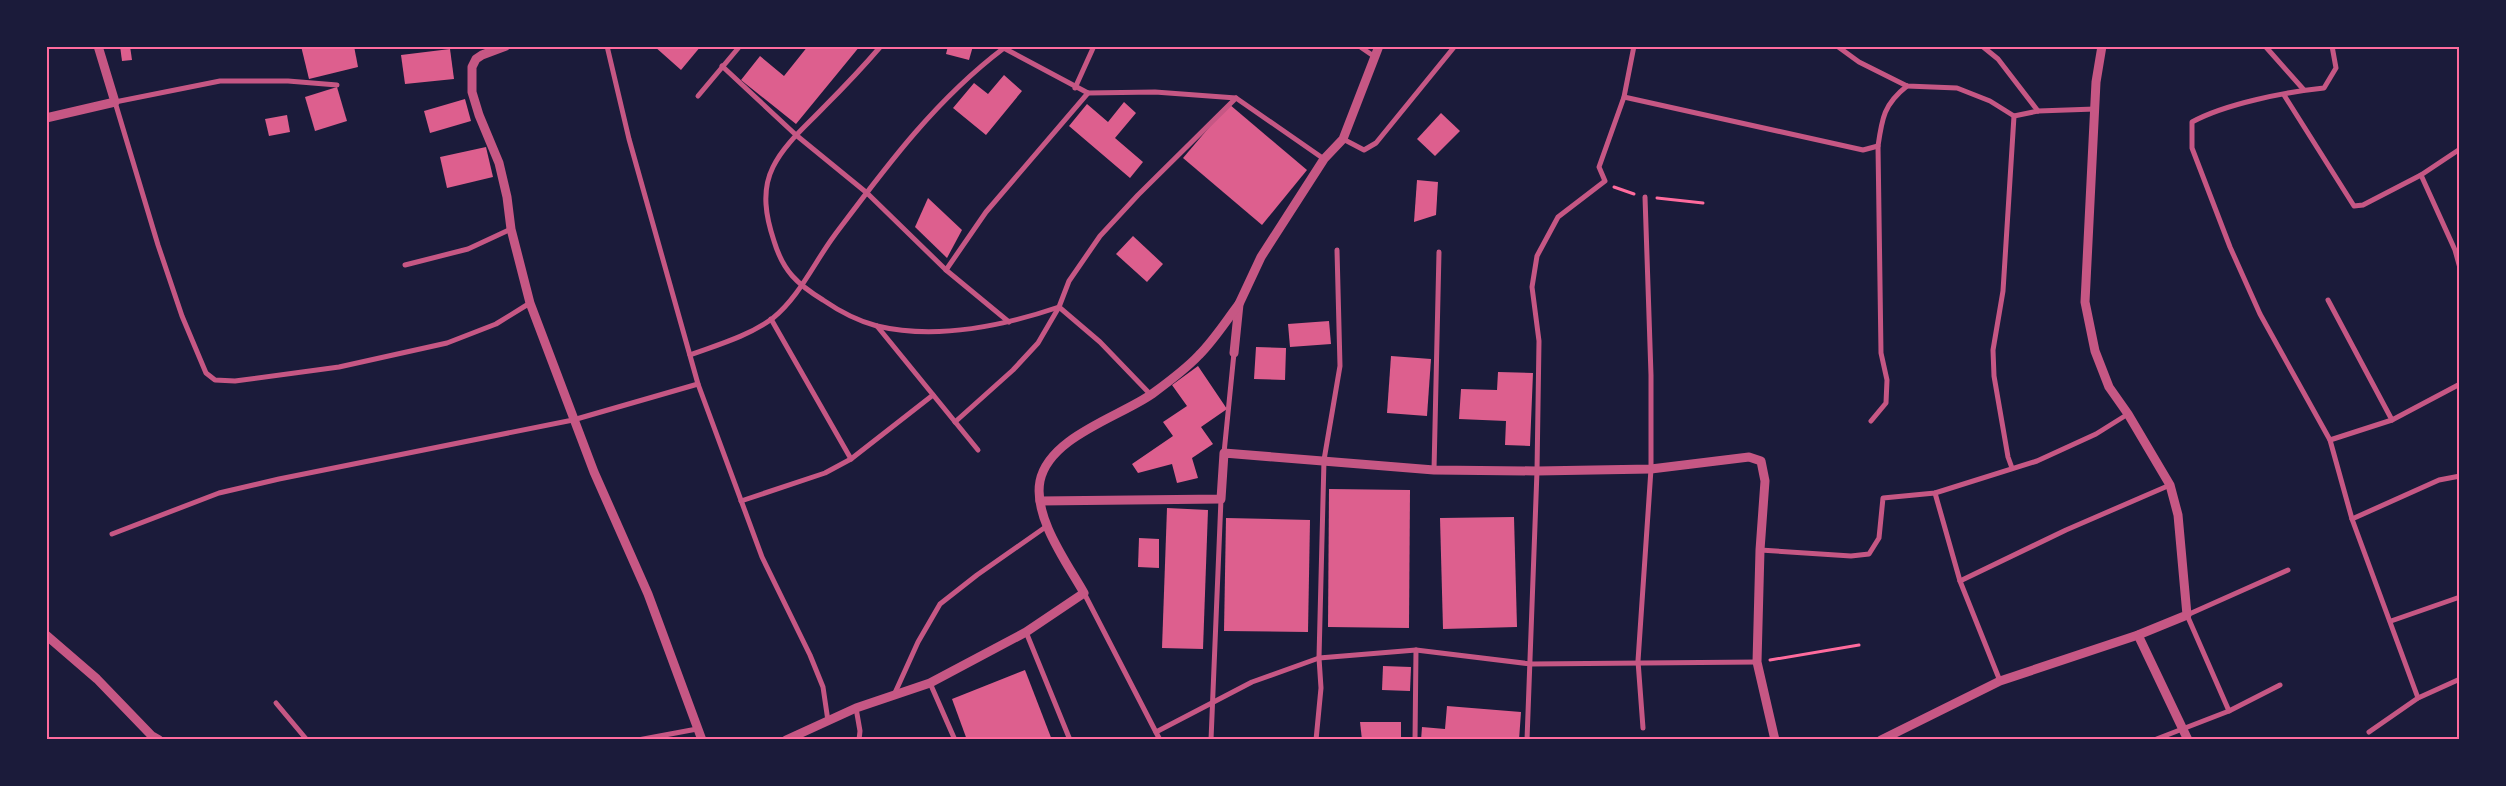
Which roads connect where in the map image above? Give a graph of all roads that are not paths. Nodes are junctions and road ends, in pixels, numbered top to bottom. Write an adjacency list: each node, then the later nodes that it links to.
1 (98, 46): 28 (street)
2 (506, 46): 41 (street)
3 (607, 46): 56 (street)
4 (740, 46): 18 (street)
5 (881, 46): 33 (street)
6 (1094, 46): 21 (street)
7 (1359, 46): 17 (street)
8 (1379, 46): 17 (street)
9 (1455, 46): 34 (street)
10 (1634, 46): 26 (street)
11 (1837, 46): 20 (street)
12 (1982, 46): 30 (street)
13 (2102, 46): 29 (street)
14 (2265, 46): 22 (street)
15 (2332, 46): 22 (street)
16 (1002, 47): 21 (street); 39 (street)
17 (1375, 57): 34 (street)
18 (722, 66): 25 (street); 33 (street)
19 (337, 85): 28 (street)
20 (1907, 86): 31 (street); 35 (street)
21 (1075, 88): 23 (street)
22 (2304, 90): 24 (street)
23 (1088, 93): 27 (street); 46 (street)
24 (2284, 95): 38 (street); 66 (street)
25 (698, 96)
26 (1624, 97): 35 (street); 74 (street)
27 (1236, 98): 37 (street); 51 (street)
28 (115, 102): 32 (street); 49 (street)
29 (2095, 110): 30 (street); 61 (street)
30 (2038, 111): 31 (street)
31 (2014, 116): 71 (street)
32 (46, 118)
33 (796, 136): 39 (street); 47 (street)
34 (1343, 139): 37 (street)
35 (1878, 146): 64 (street)
36 (2460, 148): 38 (street)
37 (1324, 159): 50 (street)
38 (2421, 175): 45 (street)
39 (867, 193): 46 (street); 47 (street)
40 (1645, 197): 72 (street)
41 (510, 229): 44 (street); 49 (street)
42 (1337, 250): 70 (street)
43 (1439, 252): 73 (street)
44 (406, 265)
45 (2460, 268)
46 (946, 270): 53 (street)
47 (800, 286): 52 (street); 54 (street)
48 (2328, 300): 63 (street)
49 (530, 303): 62 (street)
50 (1239, 304): 55 (street); 59 (street)
51 (1059, 306): 53 (street); 59 (street); 65 (street)
52 (771, 319): 56 (street); 69 (street)
53 (1009, 322): 54 (street)
54 (876, 326): 60 (street)
55 (1234, 353): 68 (street)
56 (690, 355): 57 (street)
57 (698, 384): 62 (street); 79 (street)
58 (2460, 384): 63 (street)
59 (1151, 394): 80 (street)
60 (933, 395): 65 (street); 69 (street)
61 (2128, 414): 71 (street); 76 (street)
62 (573, 420): 83 (street); 112 (street)
63 (2392, 420): 66 (street)
64 (1871, 421)
65 (955, 422): 67 (street)
66 (2330, 440): 81 (street)
67 (978, 450)
68 (1224, 453): 70 (street); 78 (street)
69 (851, 459): 79 (street)
70 (1324, 460): 73 (street); 95 (street)
71 (2012, 468): 77 (street)
72 (1651, 469): 74 (street); 84 (street); 96 (street)
73 (1434, 470): 74 (street)
74 (1537, 471): 98 (street)
75 (2460, 476): 81 (street)
76 (2170, 485): 86 (street); 89 (street)
77 (1935, 493): 84 (street); 86 (street)
78 (1221, 499): 80 (street); 106 (street)
79 (741, 501): 109 (street)
80 (1040, 501): 82 (street)
81 (2352, 519): 90 (street)
82 (1047, 526): 87 (street); 103 (street)
83 (112, 534)
84 (1760, 550): 97 (street)
85 (2288, 570): 89 (street)
86 (1960, 581): 100 (street)
87 (1084, 593): 91 (street); 113 (street)
88 (2460, 597): 90 (street)
89 (2187, 615): 93 (street); 108 (street)
90 (2391, 621): 104 (street)
91 (1026, 632): 101 (street); 122 (street)
92 (46, 635): 115 (street)
93 (2138, 636): 100 (street); 111 (street)
94 (1416, 650): 95 (street); 98 (street); 126 (street)
95 (1319, 658): 106 (street); 125 (street)
96 (1638, 662): 97 (street); 98 (street); 110 (street)
97 (1757, 662): 128 (street)
98 (1531, 664): 127 (street)
99 (2460, 678): 104 (street)
100 (2000, 681): 129 (street)
101 (930, 683): 103 (street); 121 (street)
102 (2280, 685): 108 (street)
103 (894, 696): 107 (street)
104 (2418, 698): 114 (street)
105 (276, 703): 116 (street)
106 (1211, 704): 113 (street); 124 (street)
107 (856, 708): 109 (street); 120 (street)
108 (2229, 711): 111 (street)
109 (828, 721): 119 (street)
110 (1643, 728)
111 (2183, 728): 130 (street); 131 (street)
112 (697, 729): 117 (street); 118 (street)
113 (1156, 732): 123 (street)
114 (2369, 732)
115 (159, 740)
116 (307, 740)
117 (638, 740)
118 (702, 740)
119 (786, 740)
120 (859, 740)
121 (955, 740)
122 (1070, 740)
123 (1160, 740)
124 (1211, 740)
125 (1316, 740)
126 (1415, 740)
127 (1527, 740)
128 (1775, 740)
129 (1881, 740)
130 (2154, 740)
131 (2188, 740)

